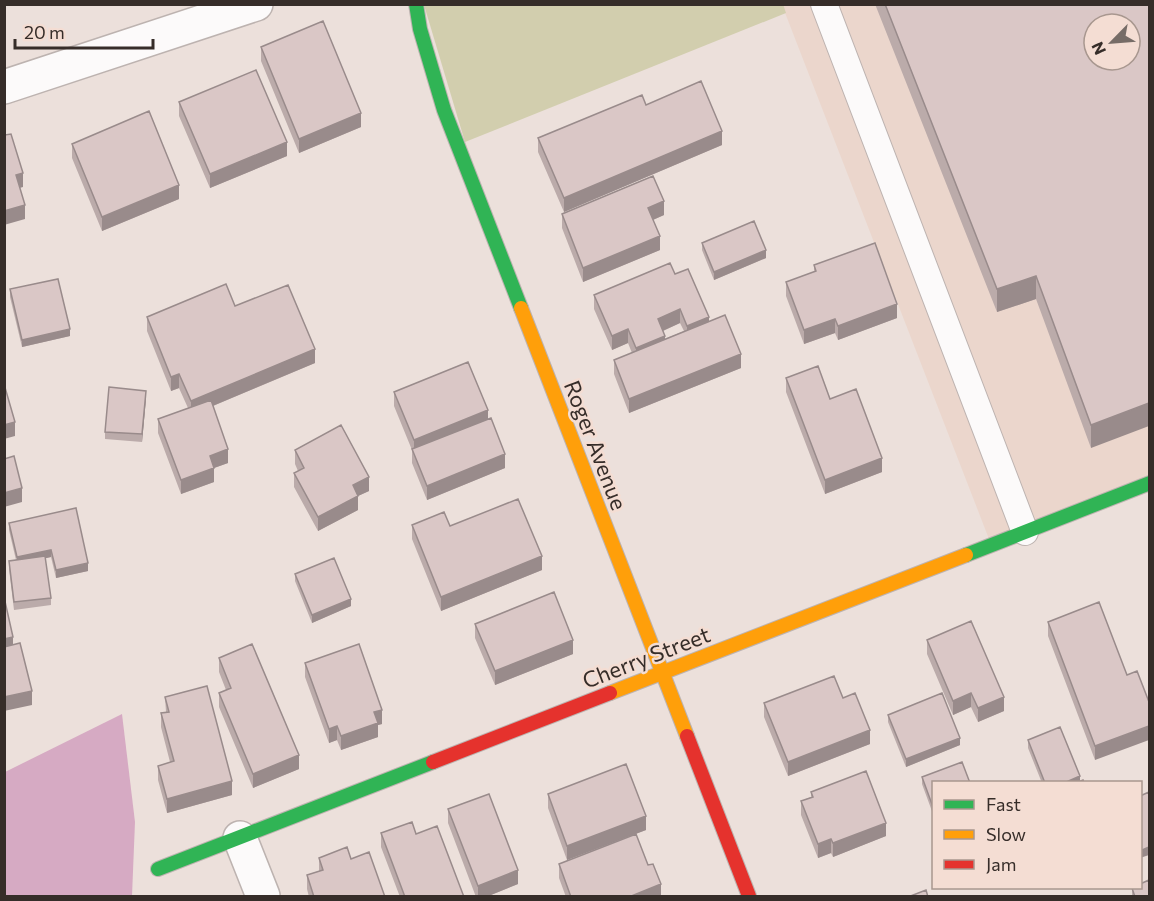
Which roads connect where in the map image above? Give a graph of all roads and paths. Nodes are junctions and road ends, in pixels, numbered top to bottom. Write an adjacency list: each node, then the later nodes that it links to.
1 (256, 4): 4 (street)
2 (416, 4): 7 (street, Roger Avenue)
3 (824, 4): 6 (lane)
4 (4, 87)
5 (1149, 483): 6 (street, Cherry Street)
6 (1025, 532): 7 (street, Cherry Street)
7 (662, 673): 8 (street, Cherry Street); 11 (street, Roger Avenue)
8 (240, 838): 9 (street, Cherry Street); 10 (street)
9 (158, 869)
10 (263, 897)
11 (749, 897)

